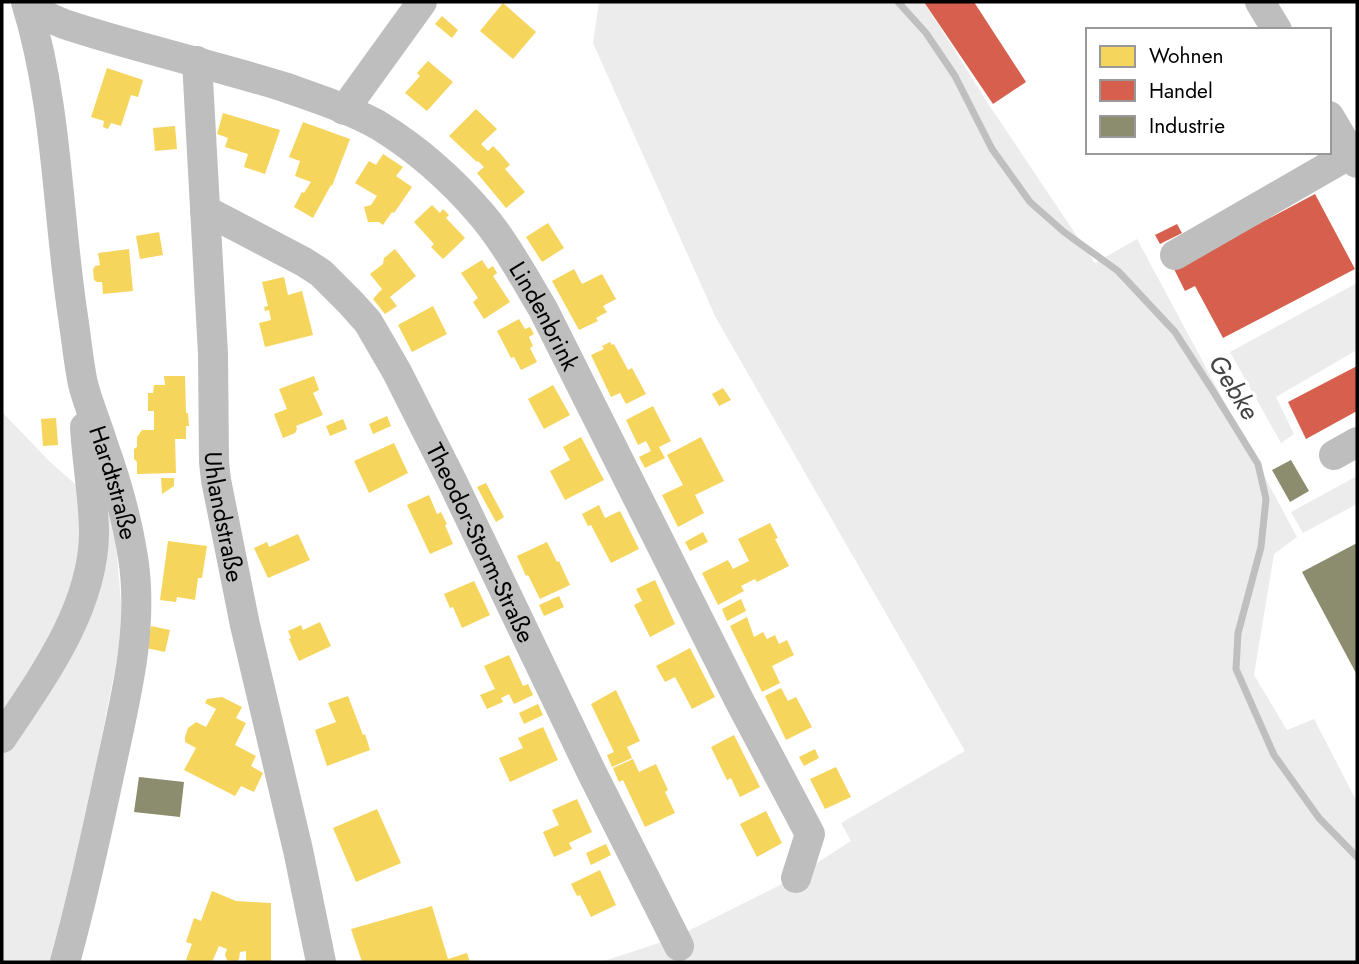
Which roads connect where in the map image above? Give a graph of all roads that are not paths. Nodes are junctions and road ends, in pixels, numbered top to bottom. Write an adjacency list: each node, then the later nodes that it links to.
1 (422, 2): 6 (street)
2 (1260, 2): 4 (street)
3 (26, 3): 5 (street, Lindenbrink); 11 (street, Hardtstraße)
4 (1276, 28)
5 (197, 61): 6 (street, Lindenbrink); 9 (street, Uhlandstraße)
6 (344, 110): 13 (street, Lindenbrink)
7 (1331, 119): 8 (street)
8 (1355, 158): 10 (street)
9 (205, 210): 14 (street, Theodor-Storm-Straße); 16 (street, Uhlandstraße)
10 (1175, 255)
11 (83, 385): 12 (street); 15 (street, Hardtstraße)
12 (2, 738)
13 (796, 878)
14 (678, 946)
15 (65, 962)
16 (321, 962)

